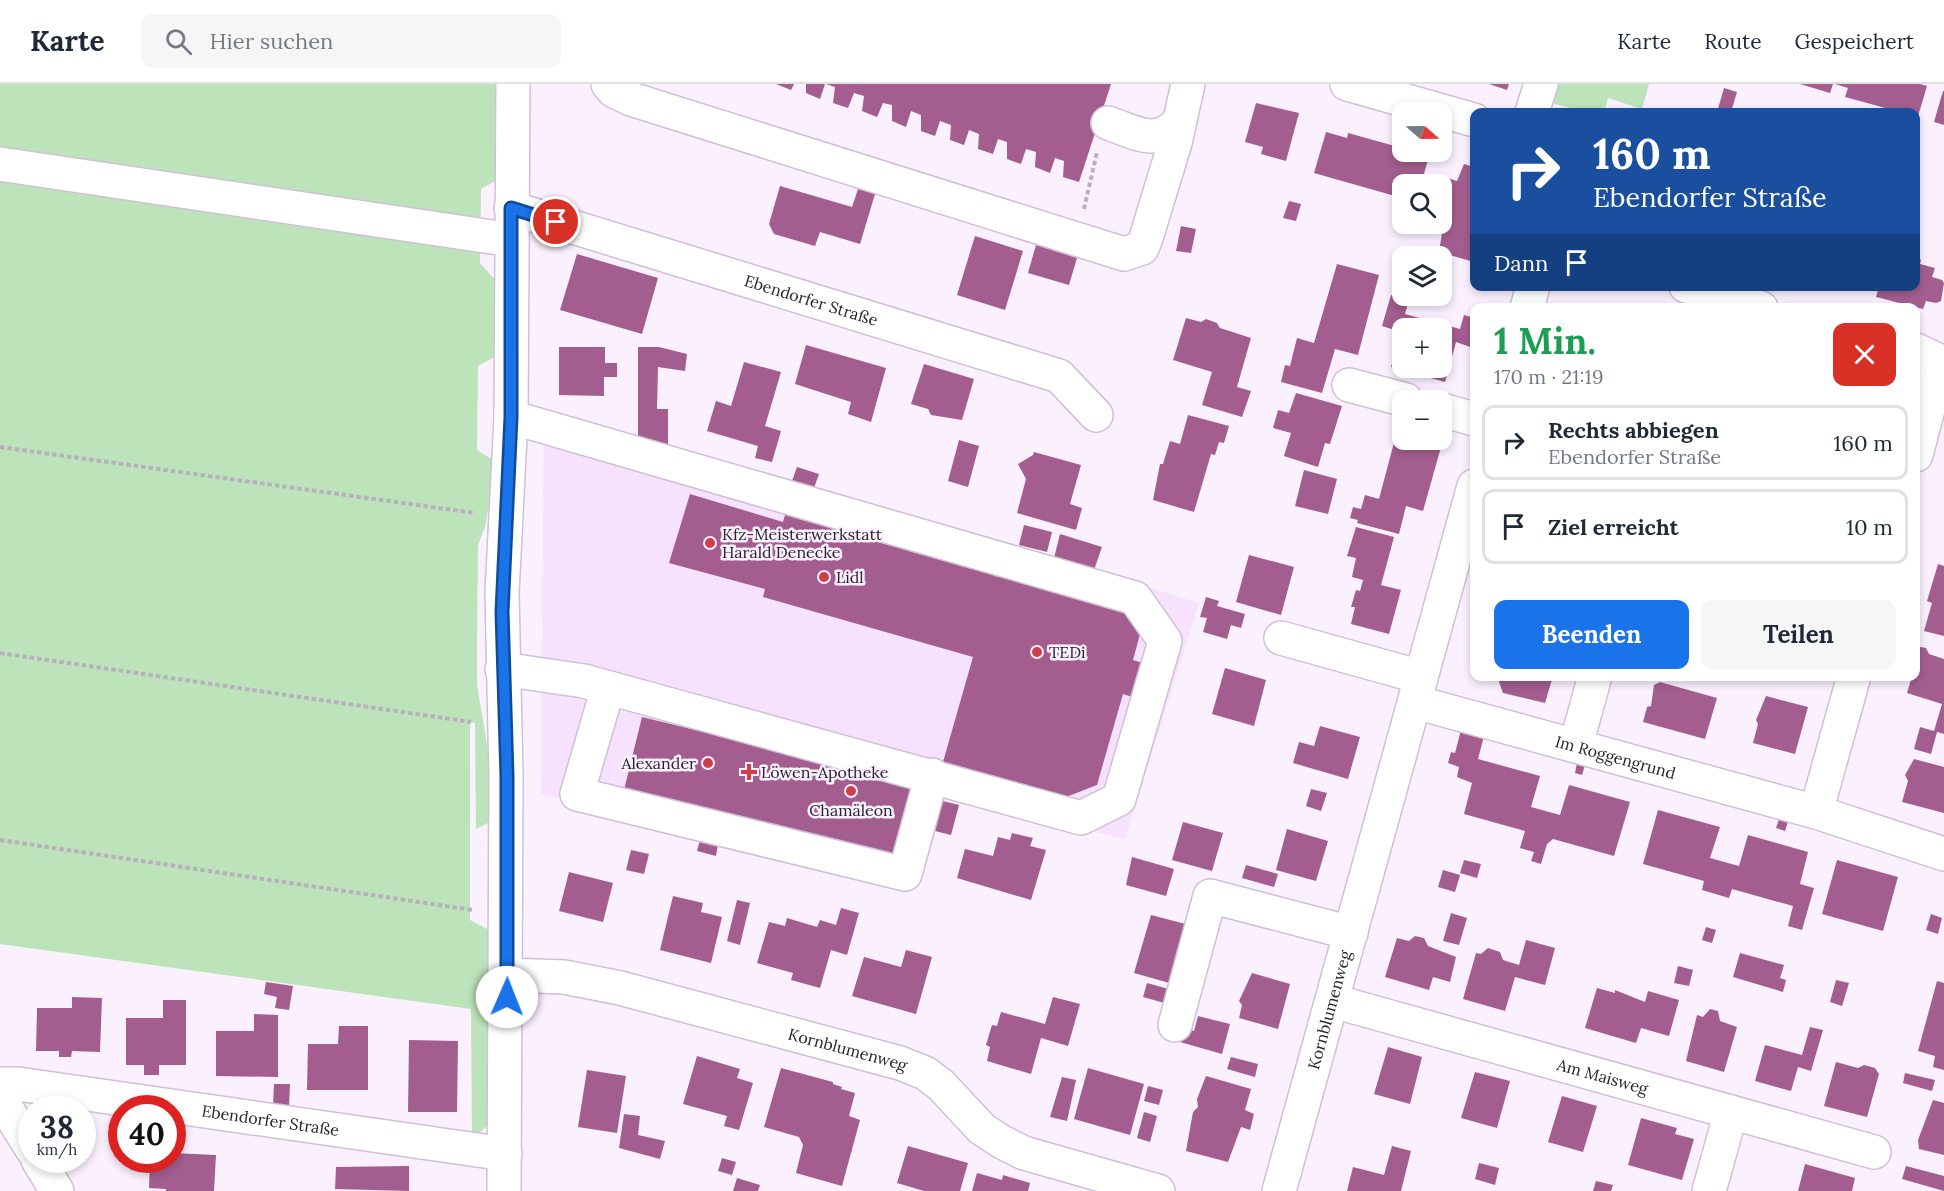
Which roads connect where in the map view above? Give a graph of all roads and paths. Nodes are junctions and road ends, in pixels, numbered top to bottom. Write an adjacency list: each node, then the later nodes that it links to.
1 (513, 84): 10 (street)
2 (608, 84): 11 (street)
3 (1347, 84): 7 (street)
4 (1541, 84): 6 (street)
5 (1182, 107): 8 (street); 11 (street)
6 (1533, 108)
7 (1470, 119)
8 (1103, 134): 11 (path)
9 (0, 164): 10 (street, Ebendorfer Straße)
10 (512, 224): 18 (street, Ebendorfer Straße); 19 (street)
11 (1079, 241)
12 (1696, 295): 13 (street)
13 (1736, 303)
14 (1920, 352): 21 (street)
15 (1349, 385): 16 (street)
16 (1392, 396)
17 (1452, 413): 20 (street)
18 (1096, 415)
19 (511, 417): 25 (street); 35 (street)
20 (1470, 418)
21 (1935, 423): 23 (street)
22 (0, 447): 25 (path)
23 (1920, 448)
24 (1470, 500): 32 (street, Kornblumenweg)
25 (506, 519): 28 (street)
26 (1281, 638): 32 (street)
27 (0, 653): 33 (path)
28 (502, 669): 31 (street); 33 (street)
29 (1594, 681): 34 (street)
30 (1853, 681): 36 (street)
31 (608, 688): 35 (street); 35 (street)
32 (1418, 689): 34 (street, Im Roggengrund); 40 (street, Kornblumenweg)
33 (505, 729): 39 (street)
34 (1575, 745): 36 (street, Im Roggengrund)
35 (932, 775)
36 (1816, 812): 38 (street, Im Roggengrund)
37 (0, 840): 39 (path)
38 (1944, 854)
39 (507, 915): 41 (street)
40 (1351, 933): 42 (street, Kornblumenweg); 43 (street, Kornblumenweg)
41 (507, 975): 49 (street); 51 (street, Kornblumenweg)
42 (1333, 1001): 46 (street, Am Maisweg); 54 (street, Kornblumenweg)
43 (1175, 1025)
44 (0, 1084): 49 (street, Ebendorfer Straße)
45 (0, 1098): 47 (street)
46 (1731, 1112): 48 (street, Am Maisweg); 55 (street)
47 (18, 1127)
48 (1874, 1152)
49 (505, 1154): 53 (street)
50 (46, 1173): 52 (street)
51 (1149, 1190)
52 (57, 1191)
53 (504, 1191)
54 (1279, 1191)
55 (1709, 1191)

